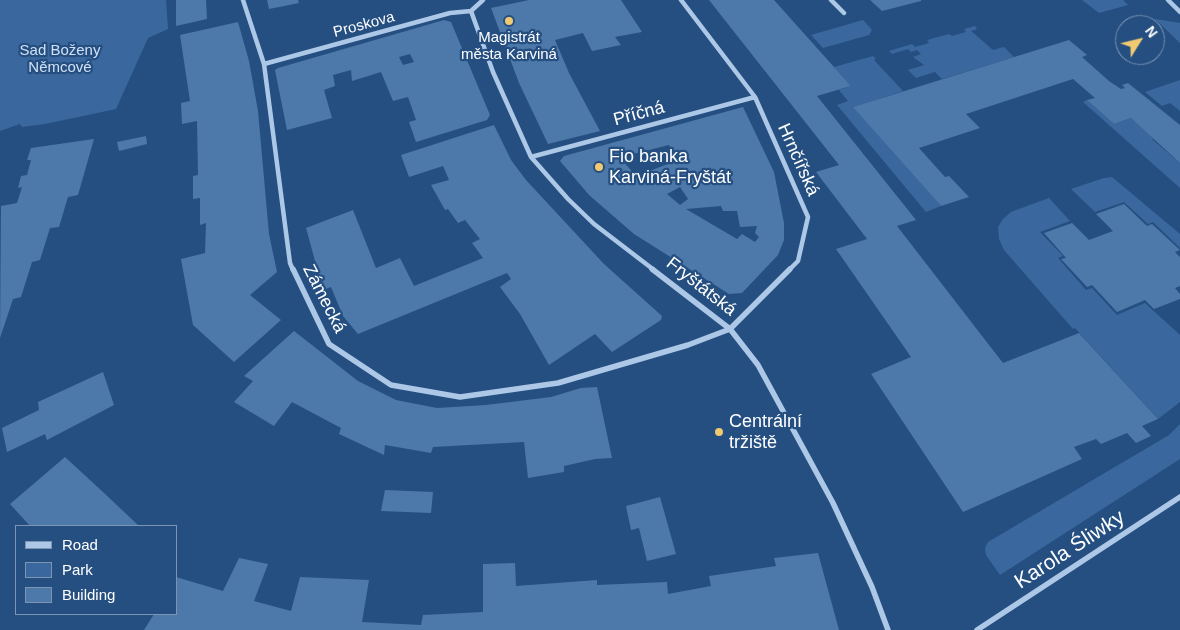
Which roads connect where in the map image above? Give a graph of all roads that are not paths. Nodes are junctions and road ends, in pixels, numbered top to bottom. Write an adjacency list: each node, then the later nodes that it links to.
1 (242, 0): 9 (street, Zámecká)
2 (483, 0): 6 (street)
3 (681, 0): 10 (street, Hrnčířská)
4 (831, 0): 8 (street)
5 (1168, 0): 7 (street)
6 (471, 11): 9 (street, Proskova); 11 (street, Fryštátská)
7 (1180, 12)
8 (844, 13)
9 (264, 64): 12 (street, Zámecká)
10 (755, 97): 11 (street, Příčná); 12 (street, Hrnčířská)
11 (532, 157): 12 (street, Fryštátská)
12 (730, 329): 14 (street, Fryštátská)
13 (1180, 497): 15 (street, Karola Śliwky)
14 (888, 630)
15 (978, 630)

